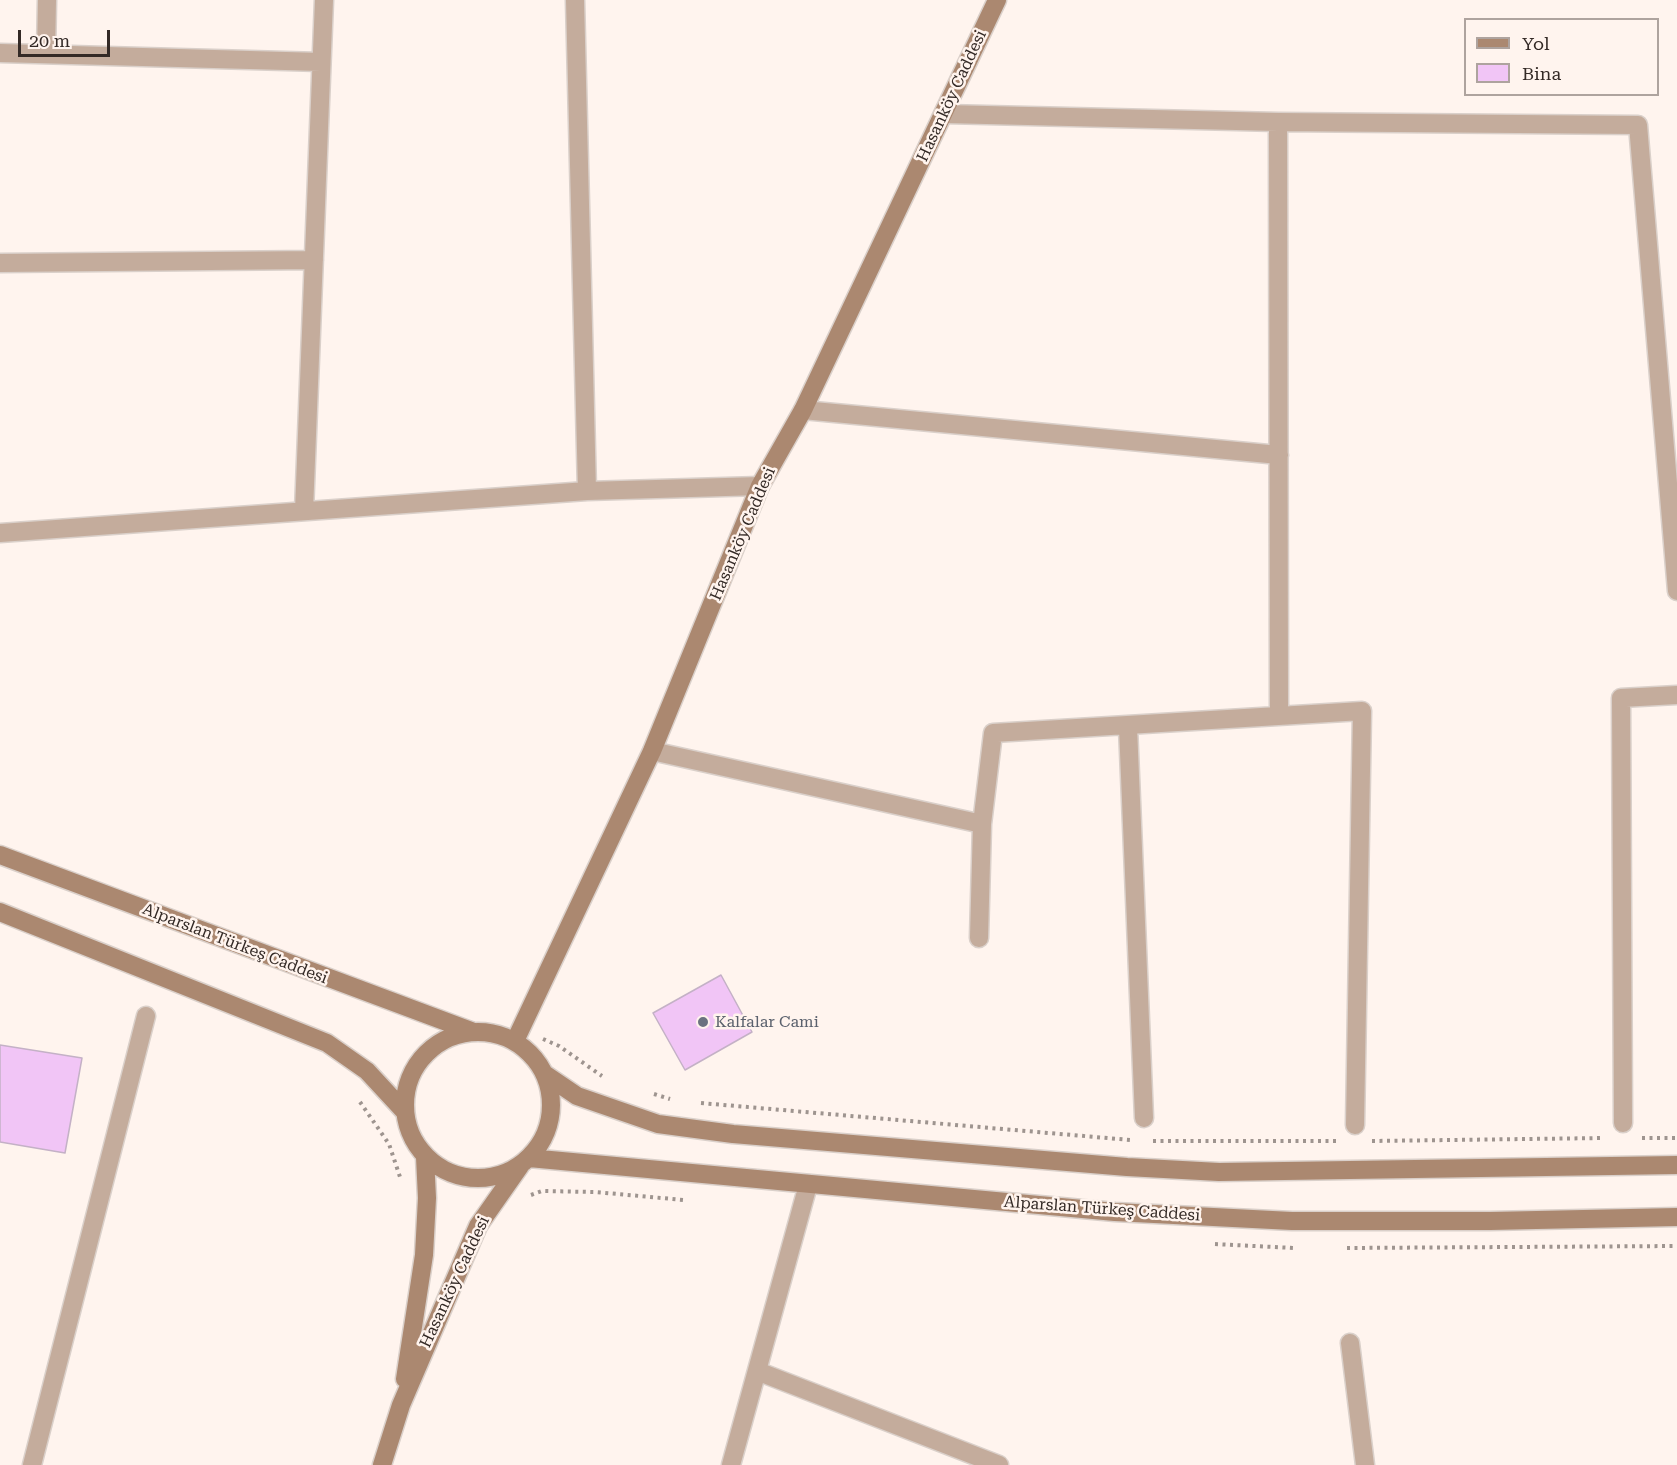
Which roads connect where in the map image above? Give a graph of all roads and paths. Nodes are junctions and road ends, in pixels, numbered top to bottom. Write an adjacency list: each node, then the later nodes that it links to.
1 (47, 0): 6 (street)
2 (324, 0): 7 (street)
3 (575, 0): 15 (street)
4 (997, 0): 8 (main road, Hasanköy Caddesi)
5 (0, 53): 6 (street)
6 (46, 54): 7 (street)
7 (321, 62): 10 (street)
8 (945, 114): 9 (street); 12 (main road, Hasanköy Caddesi)
9 (1278, 122): 13 (street); 18 (street)
10 (314, 260): 11 (street); 16 (street)
11 (0, 263)
12 (803, 410): 13 (street); 14 (main road, Hasanköy Caddesi)
13 (1279, 455): 20 (street)
14 (760, 486): 15 (street); 22 (main road, Hasanköy Caddesi)
15 (587, 491): 16 (street)
16 (304, 511): 17 (street)
17 (0, 532)
18 (1677, 591)
19 (1677, 695): 37 (street)
20 (1279, 716): 21 (street); 38 (street)
21 (1128, 727): 23 (street); 36 (street)
22 (652, 751): 23 (street); 29 (main road, Hasanköy Caddesi)
23 (982, 824): 26 (street)
24 (0, 855): 28 (main road, Alparslan Türkeş Caddesi)
25 (0, 912): 35 (main road)
26 (979, 938)
27 (146, 1016): 54 (street)
28 (471, 1031): 29 (main road); 35 (main road)
29 (518, 1035): 30 (main road); 31 (path)
30 (546, 1075): 47 (main road); 48 (main road)
31 (611, 1080)
32 (649, 1093): 33 (path)
33 (679, 1101)
34 (699, 1102): 42 (path)
35 (404, 1111): 46 (main road)
36 (1144, 1118)
37 (1623, 1123)
38 (1355, 1125)
39 (1605, 1138): 45 (path)
40 (1641, 1138): 41 (path)
41 (1677, 1138)
42 (1132, 1140)
43 (1143, 1141): 44 (path)
44 (1343, 1141)
45 (1367, 1141)
46 (425, 1157): 47 (main road); 53 (main road, Hasanköy Caddesi)
47 (524, 1162): 49 (main road, Alparslan Türkeş Caddesi); 53 (main road, Hasanköy Caddesi)
48 (1677, 1165)
49 (808, 1185): 50 (main road, Alparslan Türkeş Caddesi); 52 (street)
50 (1677, 1217)
51 (1350, 1343): 58 (street)
52 (757, 1371): 56 (street); 57 (street)
53 (401, 1405): 55 (main road, Hasanköy Caddesi)
54 (32, 1465)
55 (382, 1465)
56 (731, 1465)
57 (999, 1465)
58 (1365, 1465)

